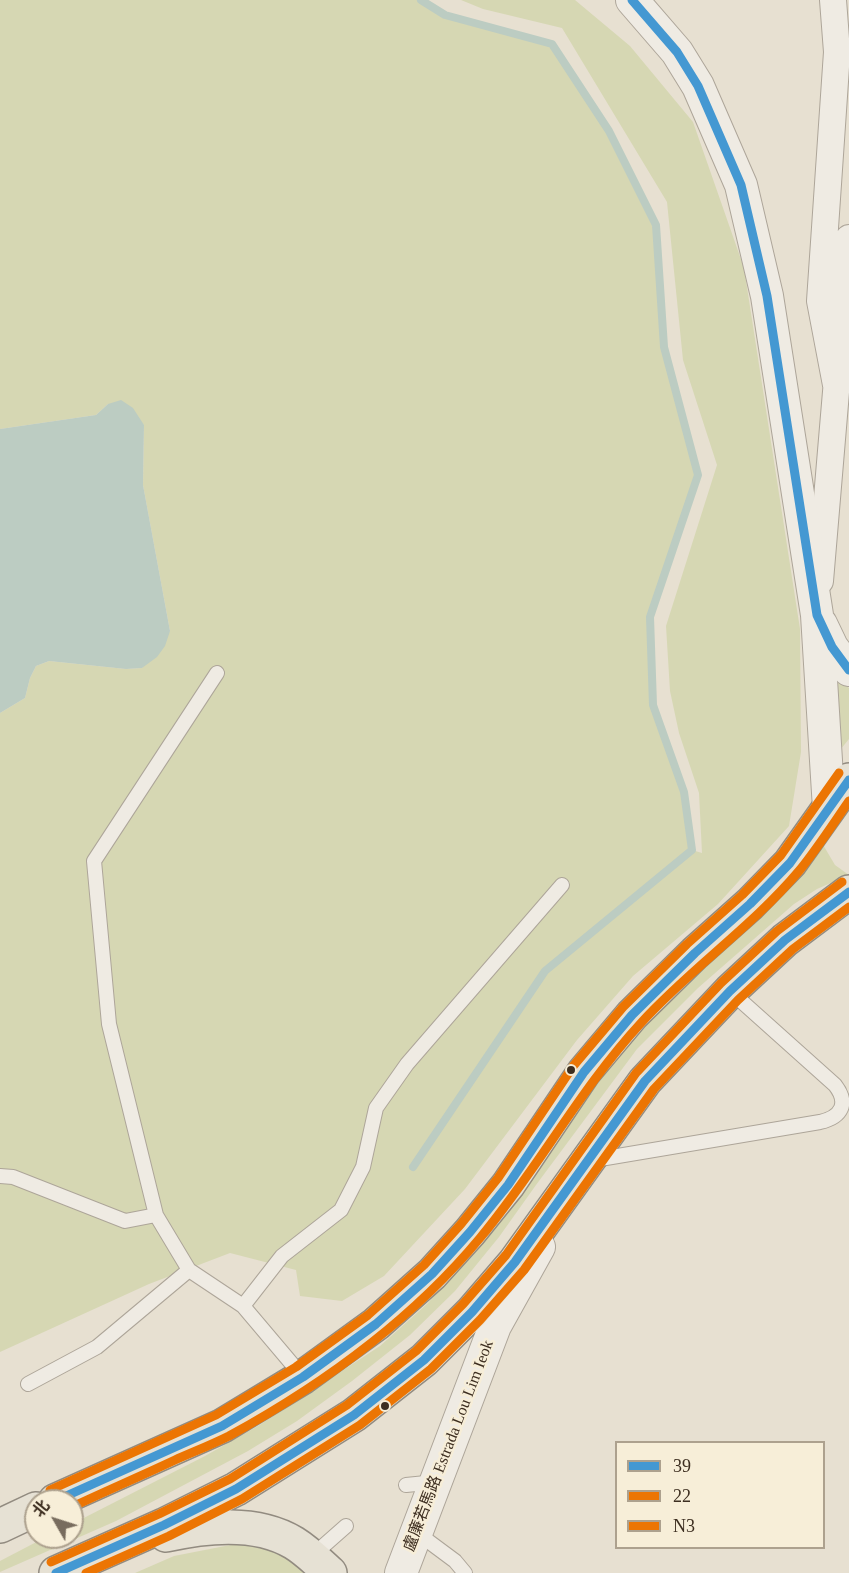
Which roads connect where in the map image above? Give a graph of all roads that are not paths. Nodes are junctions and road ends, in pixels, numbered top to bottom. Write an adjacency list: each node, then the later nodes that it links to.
1 (632, 0): 5 (street)
2 (833, 0): 4 (street)
3 (849, 238): 4 (street)
4 (842, 385): 5 (street)
5 (817, 615): 6 (street); 9 (street)
6 (849, 670)
7 (217, 673): 15 (lane)
8 (849, 780): 9 (main road)
9 (829, 809): 18 (main road)
10 (562, 885): 17 (lane)
11 (849, 892): 12 (main road)
12 (730, 991): 13 (main road); 13 (lane)
13 (586, 1162): 24 (street, 盧廉若馬路 Estrada Lou Lim Ieok); 25 (main road)
14 (0, 1176): 15 (lane)
15 (156, 1215): 16 (lane)
16 (189, 1270): 17 (lane); 19 (lane)
17 (243, 1306): 18 (lane)
18 (303, 1377): 20 (main road)
19 (28, 1384)
20 (82, 1489)
21 (24, 1515): 22 (main road)
22 (0, 1526)
23 (346, 1526): 26 (lane)
24 (416, 1532): 28 (street, 盧廉若馬路 Estrada Lou Lim Ieok); 29 (lane)
25 (117, 1546): 26 (main road); 27 (main road)
26 (321, 1565)
27 (56, 1573)
28 (401, 1573)
29 (465, 1573)

